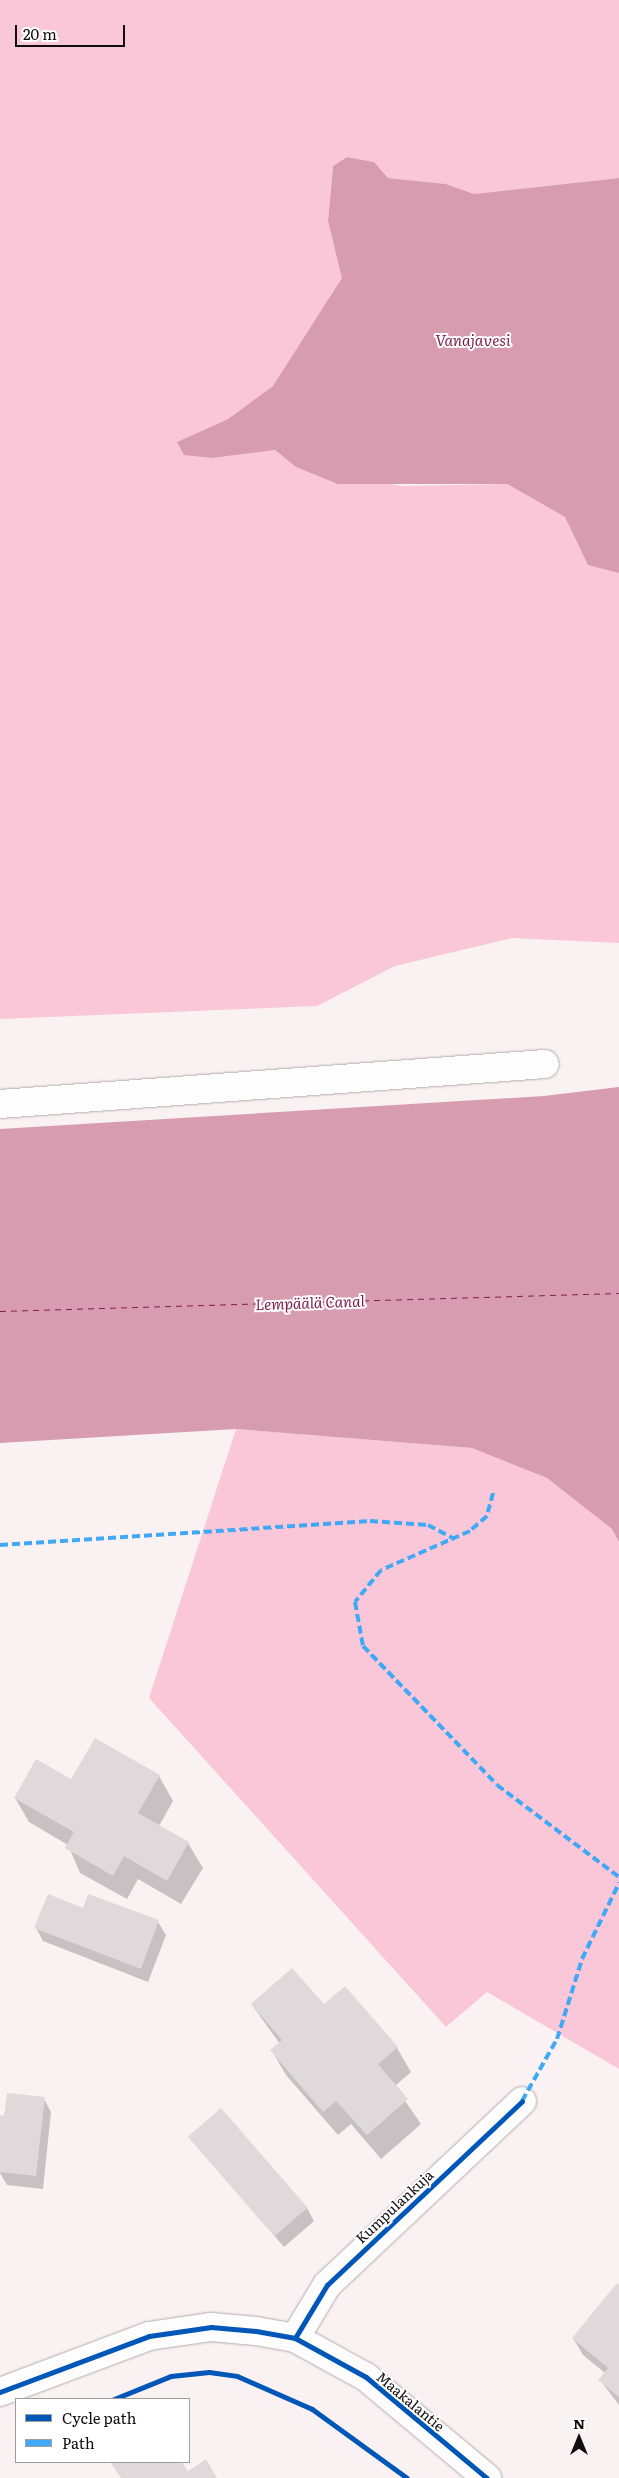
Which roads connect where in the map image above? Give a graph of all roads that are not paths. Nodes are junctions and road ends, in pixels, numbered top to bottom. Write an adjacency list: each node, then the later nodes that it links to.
1 (545, 1064): 2 (street)
2 (0, 1104)
3 (522, 2100): 4 (street, Kumpulankuja)
4 (295, 2338): 5 (street, Maakalantie); 6 (street, Maakalantie)
5 (0, 2392)
6 (487, 2478)

